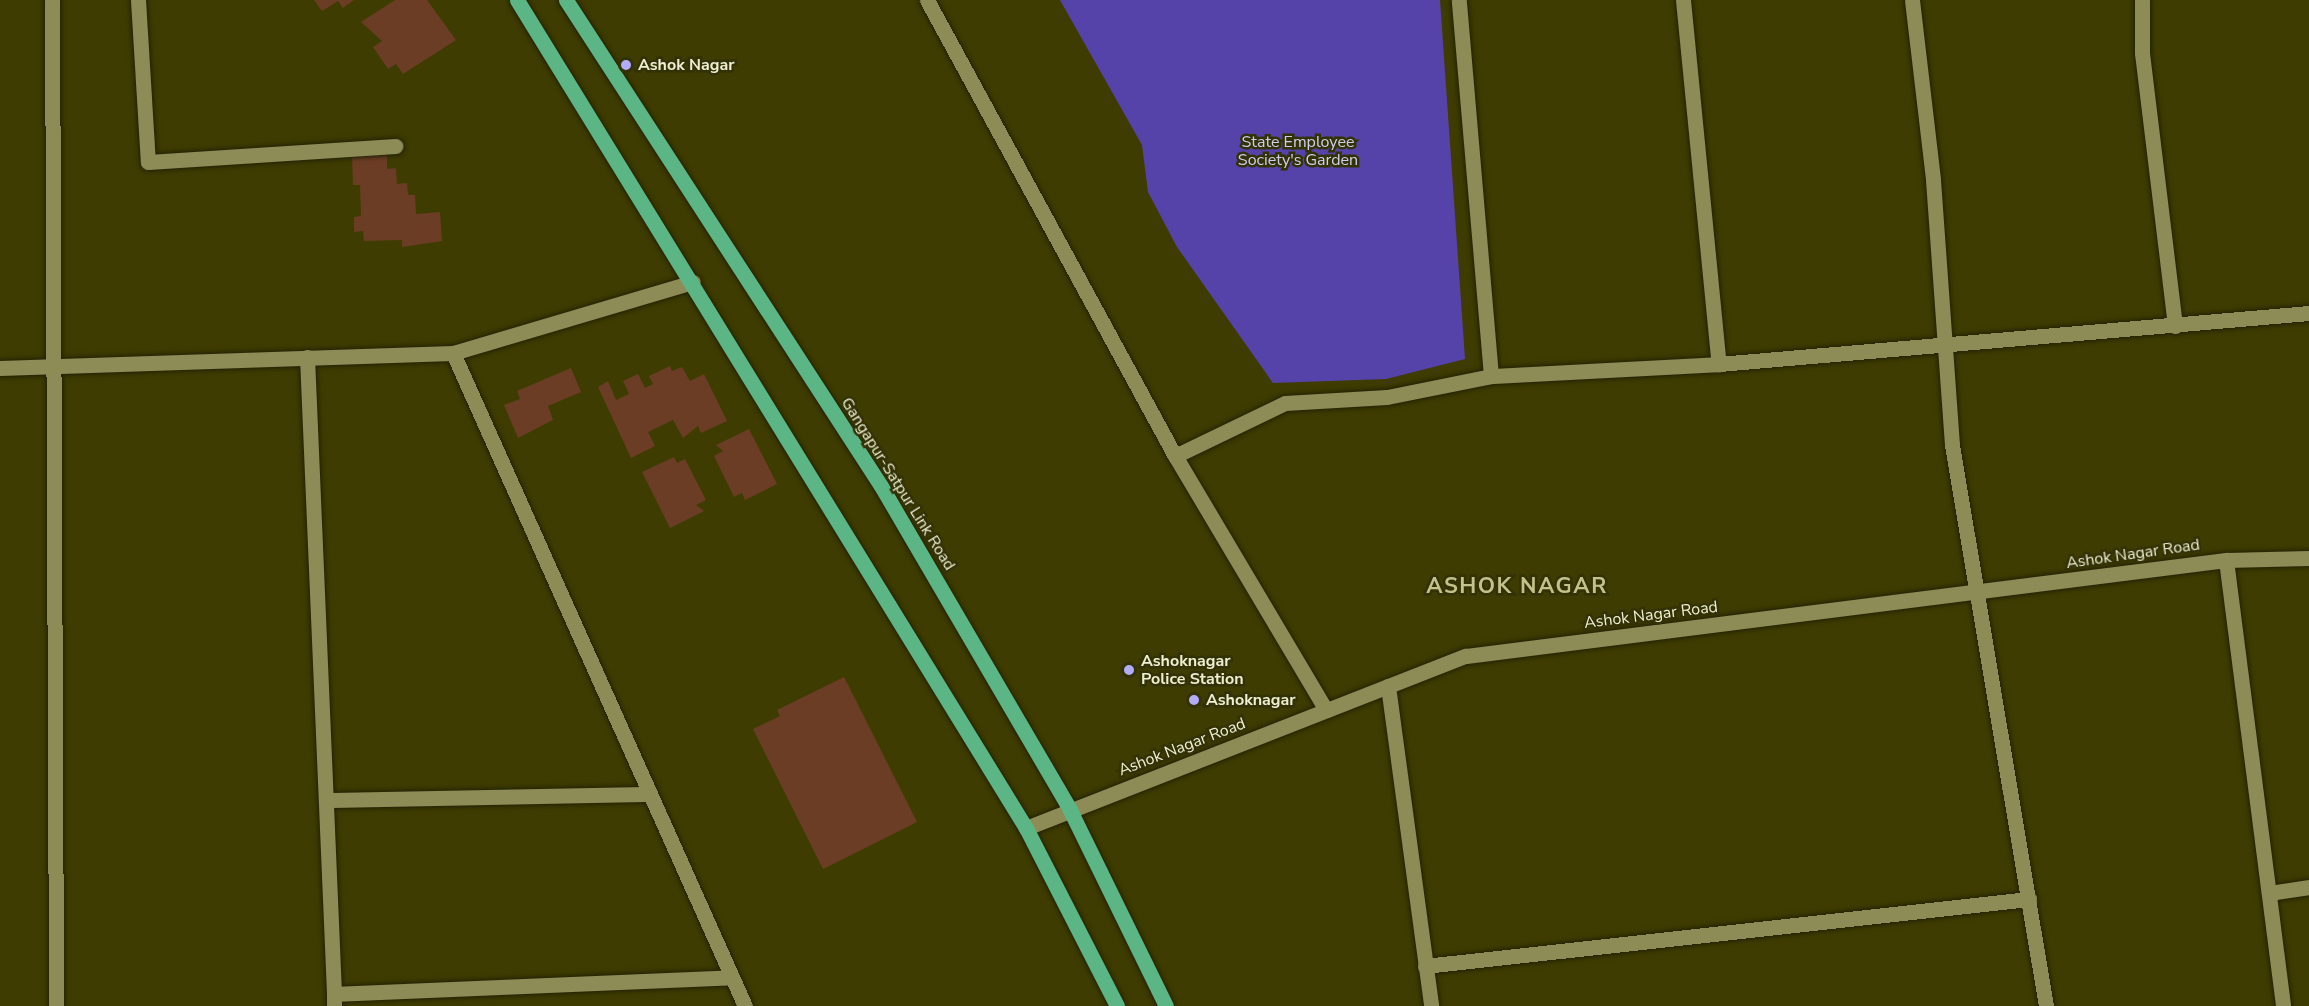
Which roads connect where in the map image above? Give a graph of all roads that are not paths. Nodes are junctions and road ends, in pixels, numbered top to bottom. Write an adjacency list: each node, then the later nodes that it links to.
1 (52, 0): 17 (street)
2 (138, 0): 10 (street)
3 (517, 0): 11 (main road)
4 (566, 0): 29 (main road, Gangapur-Satpur Link Road)
5 (927, 0): 21 (street)
6 (1459, 0): 20 (street)
7 (1683, 0): 18 (street)
8 (1912, 0): 14 (street)
9 (2142, 0): 13 (street)
10 (395, 146)
11 (693, 282): 15 (street); 30 (main road)
12 (2309, 313): 13 (street)
13 (2175, 326): 14 (street)
14 (1947, 346): 18 (street); 24 (street)
15 (453, 353): 16 (street); 27 (street)
16 (307, 357): 17 (street); 28 (street)
17 (52, 364): 19 (street); 37 (street)
18 (1719, 364): 20 (street)
19 (0, 368)
20 (1491, 376): 21 (street)
21 (1175, 456): 26 (street)
22 (2309, 558): 23 (street, Ashok Nagar Road)
23 (2226, 560): 24 (street, Ashok Nagar Road); 32 (street)
24 (1981, 593): 25 (street, Ashok Nagar Road); 33 (street)
25 (1388, 686): 26 (street, Ashok Nagar Road); 34 (street)
26 (1326, 710): 29 (street, Ashok Nagar Road)
27 (650, 794): 28 (street); 35 (street)
28 (326, 800): 36 (street)
29 (1070, 810): 30 (street, Ashok Nagar Road); 40 (main road, Gangapur-Satpur Link Road)
30 (1026, 828): 39 (main road)
31 (2309, 887): 32 (street)
32 (2269, 893): 43 (street)
33 (2029, 899): 34 (street); 42 (street)
34 (1425, 966): 41 (street)
35 (732, 977): 36 (street); 38 (street)
36 (334, 1000)
37 (57, 1006)
38 (745, 1006)
39 (1117, 1006)
40 (1166, 1006)
41 (1431, 1006)
42 (2046, 1006)
43 (2283, 1006)

